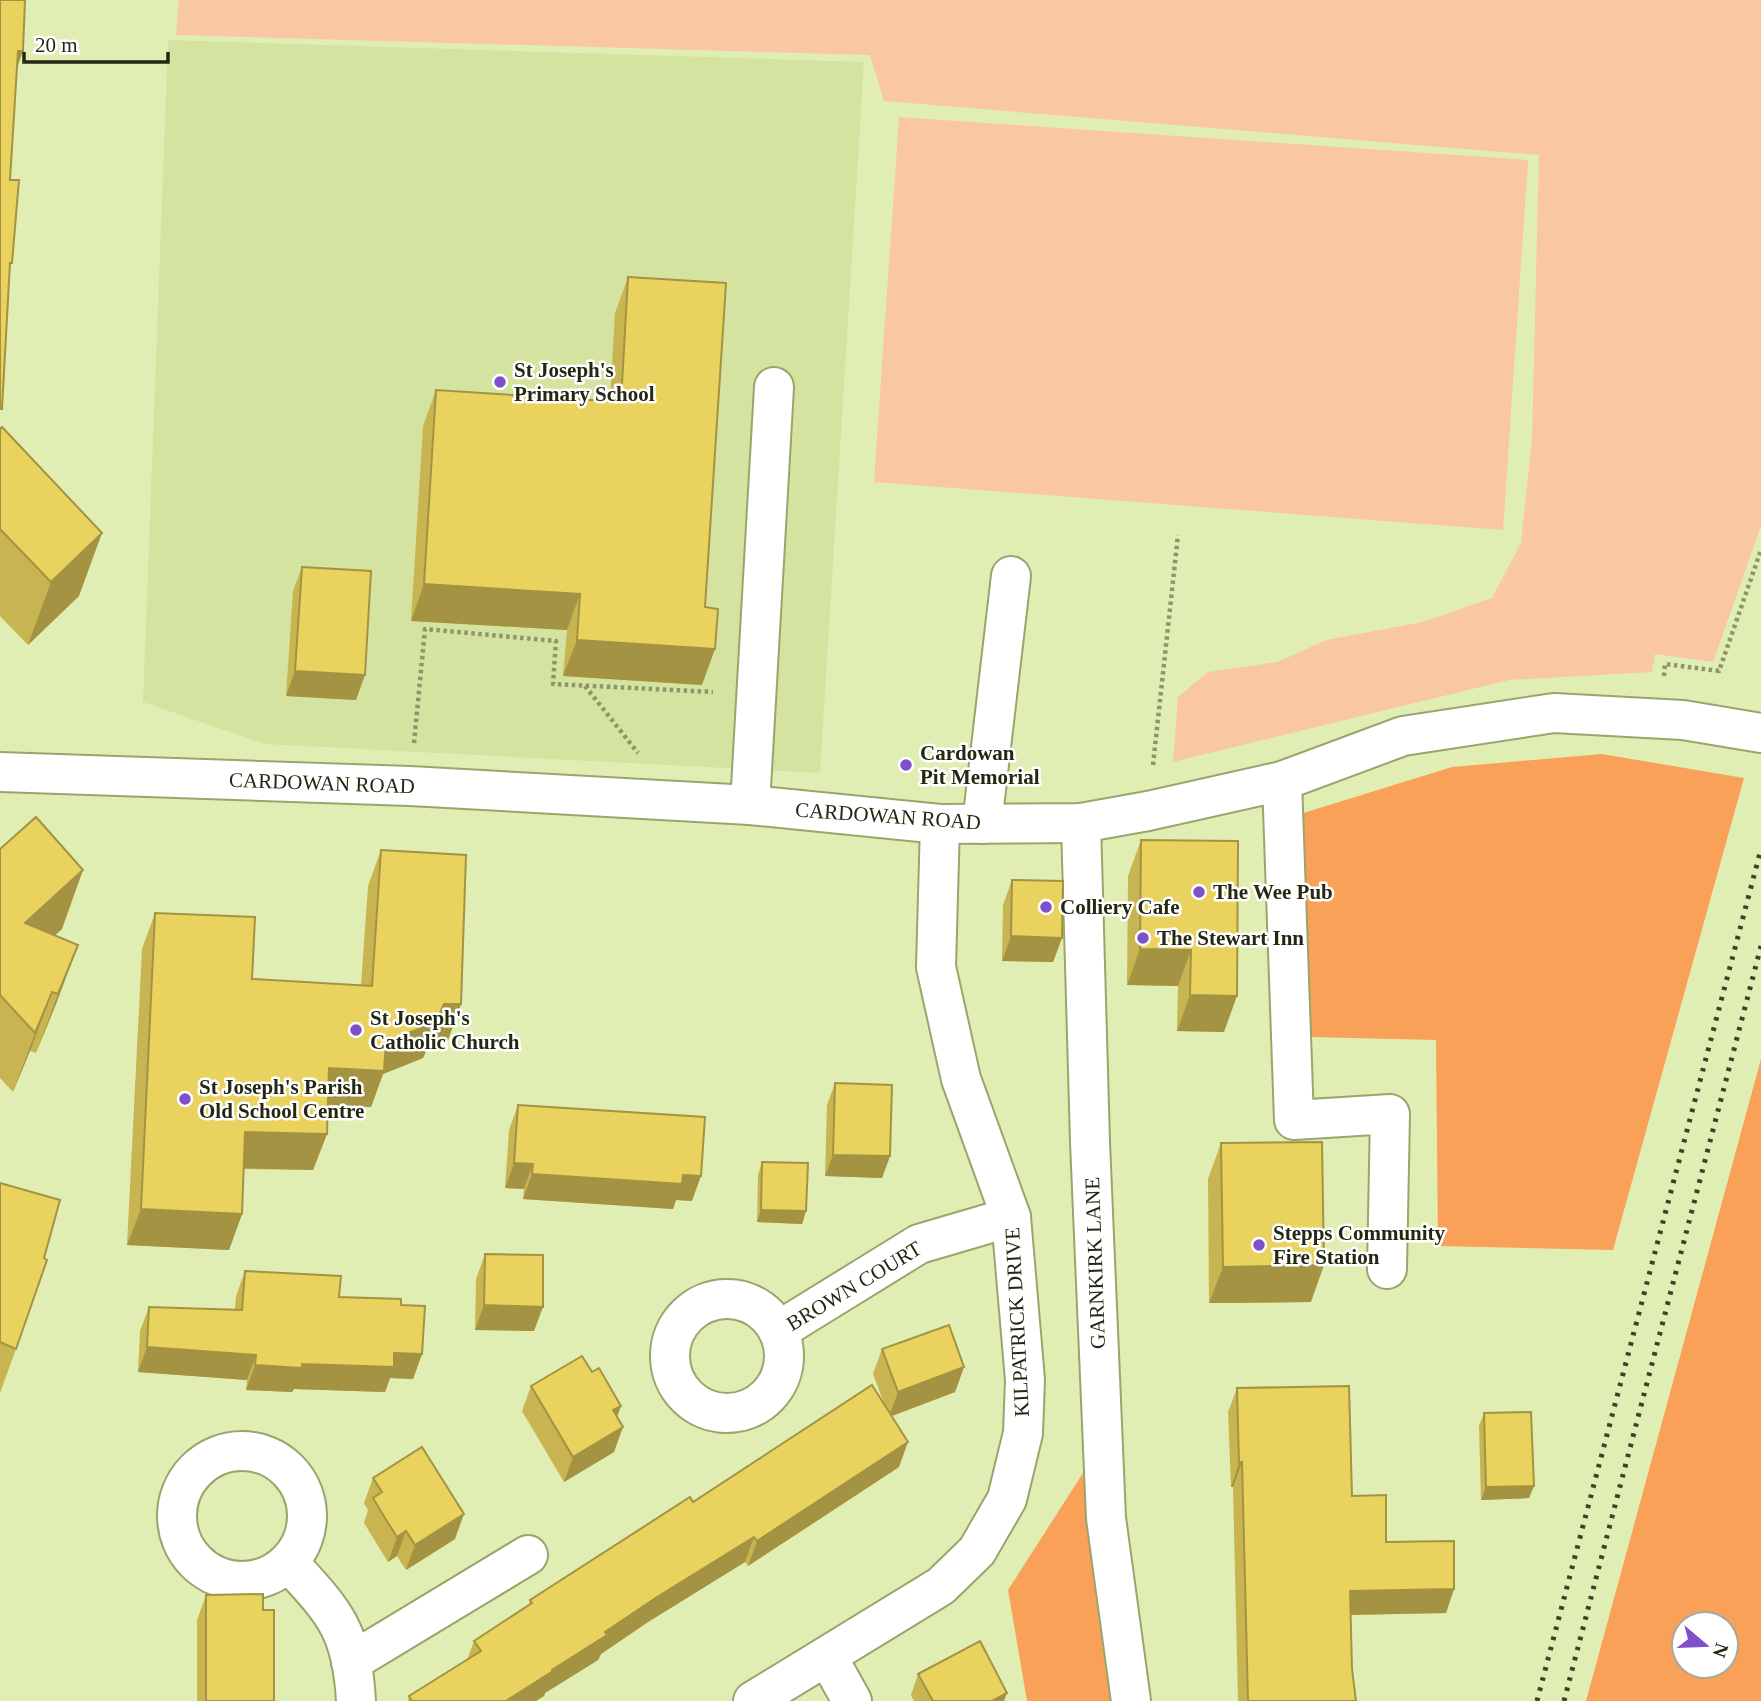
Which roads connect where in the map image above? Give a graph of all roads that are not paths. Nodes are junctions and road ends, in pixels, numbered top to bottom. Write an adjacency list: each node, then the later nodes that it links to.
1 (774, 387): 6 (street)
2 (1011, 576): 9 (street)
3 (1761, 733): 5 (street, CARDOWAN ROAD)
4 (0, 772): 6 (street, CARDOWAN ROAD)
5 (1282, 781): 7 (street, CARDOWAN ROAD); 11 (street)
6 (750, 805): 8 (street, CARDOWAN ROAD)
7 (1080, 823): 9 (street, CARDOWAN ROAD); 20 (street, GARNKIRK LANE)
8 (940, 824): 9 (street, CARDOWAN ROAD); 10 (street, KILPATRICK DRIVE)
9 (982, 824)
10 (1011, 1217): 12 (street, BROWN COURT); 15 (street, KILPATRICK DRIVE)
11 (1387, 1269)
12 (778, 1331)
13 (528, 1555): 16 (street)
14 (289, 1563): 16 (street)
15 (827, 1656): 18 (street, KILPATRICK DRIVE); 19 (street)
16 (351, 1662): 17 (street)
17 (356, 1701)
18 (753, 1701)
19 (852, 1701)
20 (1131, 1701)

